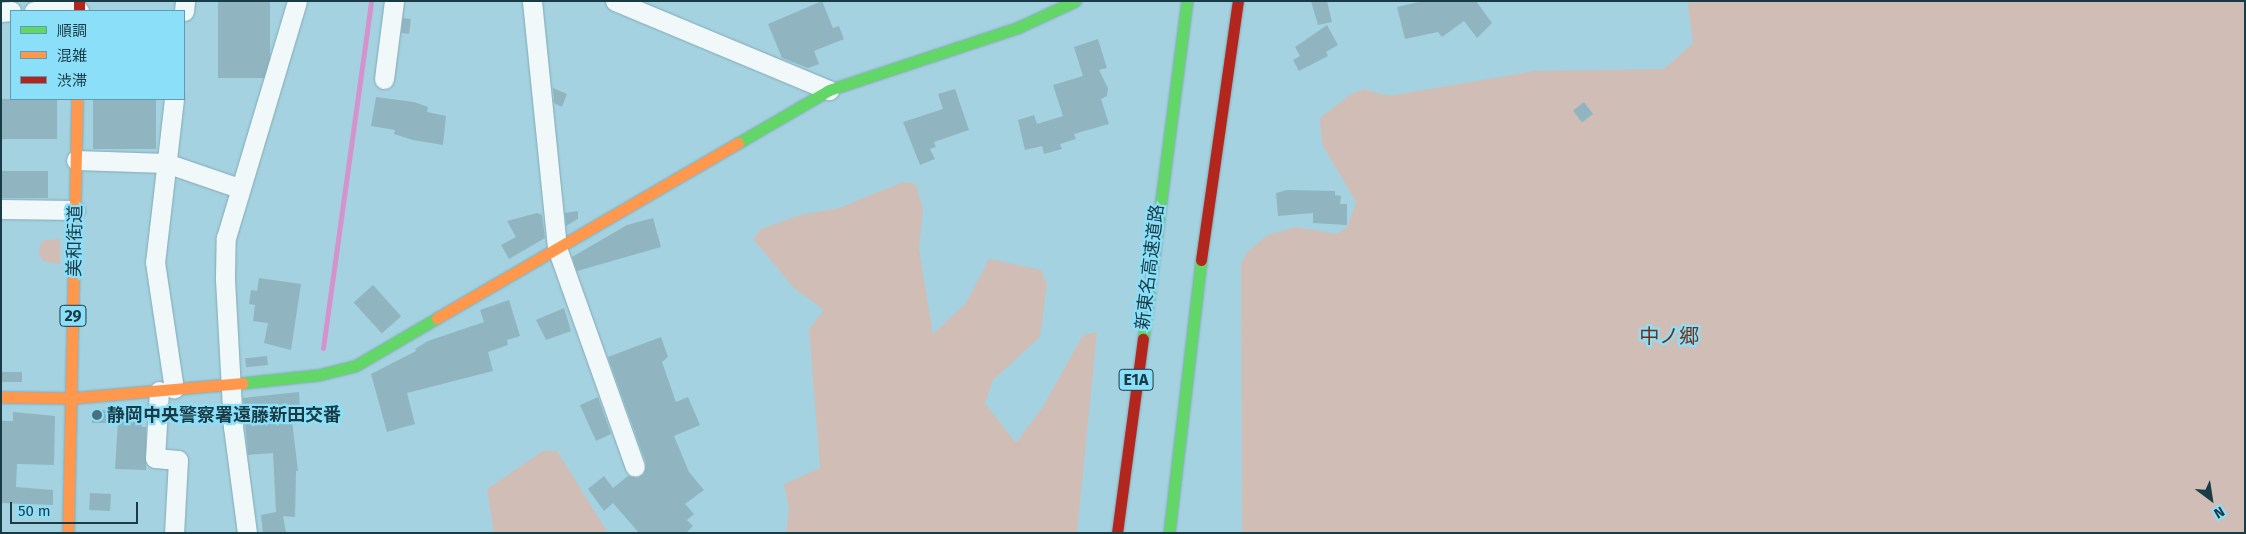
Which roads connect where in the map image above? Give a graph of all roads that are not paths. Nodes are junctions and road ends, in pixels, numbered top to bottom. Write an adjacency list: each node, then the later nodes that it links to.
1 (297, 1): 14 (street)
2 (394, 1): 8 (street)
3 (532, 1): 17 (street)
4 (615, 1): 9 (street)
5 (1075, 1): 9 (main road)
6 (1187, 1): 26 (main road, 新東名高速道路 / E1A)
7 (1238, 1): 27 (main road)
8 (384, 79)
9 (828, 90): 17 (main road)
10 (77, 100): 12 (main road, 美和街道 / 29)
11 (174, 100): 13 (street)
12 (76, 160): 13 (street); 16 (main road, 美和街道 / 29)
13 (166, 163): 14 (street); 19 (street)
14 (239, 188): 18 (street)
15 (1, 209): 16 (street)
16 (75, 210): 21 (main road, 美和街道 / 29)
17 (557, 248): 18 (main road); 22 (street)
18 (231, 382): 19 (main road); 25 (street)
19 (166, 390): 21 (main road); 24 (street)
20 (1, 397): 21 (main road)
21 (72, 398): 23 (main road, 美和街道 / 29)
22 (635, 466)
23 (68, 533)
24 (174, 533)
25 (247, 533)
26 (1117, 533)
27 (1169, 533)

